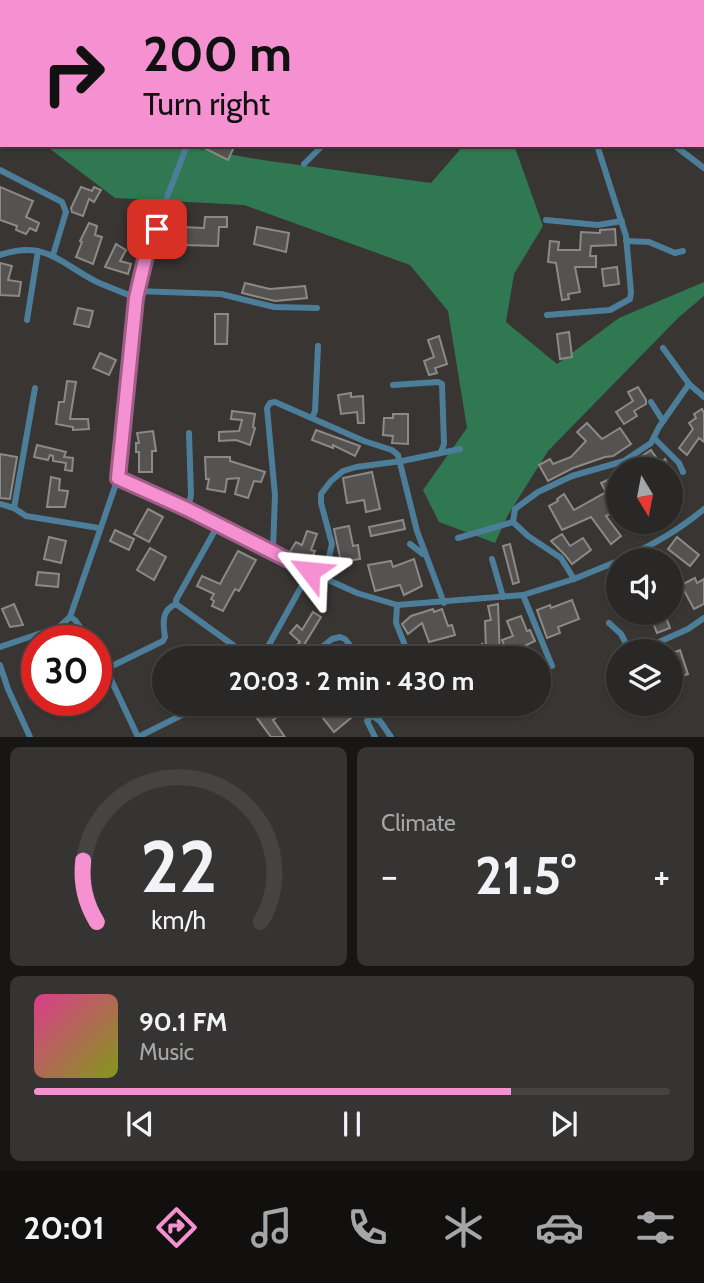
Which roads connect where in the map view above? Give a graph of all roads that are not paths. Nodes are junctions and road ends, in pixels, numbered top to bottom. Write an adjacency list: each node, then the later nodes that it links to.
1 (186, 147): 15 (street)
2 (321, 147): 5 (street)
3 (598, 147): 9 (street)
4 (677, 147): 6 (street)
5 (304, 164)
6 (704, 168)
7 (0, 170): 14 (street)
8 (546, 220): 9 (street)
9 (622, 221): 10 (street)
10 (626, 241): 12 (street); 17 (street)
11 (38, 251): 13 (street); 14 (street); 18 (street)
12 (683, 251)
13 (0, 255)
14 (53, 255): 15 (street)
15 (136, 294): 16 (street); 34 (street)
16 (317, 308)
17 (547, 315)
18 (27, 320)
19 (318, 345): 26 (street)
20 (663, 348): 21 (street)
21 (689, 384): 24 (street); 27 (street)
22 (393, 385): 31 (street)
23 (35, 388): 36 (street)
24 (704, 397)
25 (651, 402): 27 (street)
26 (312, 418): 33 (street); 45 (street)
27 (663, 421): 29 (street)
28 (189, 433): 37 (street)
29 (654, 438): 32 (street); 39 (street)
30 (460, 449): 31 (street)
31 (441, 452): 33 (street)
32 (674, 457)
33 (402, 461): 46 (street); 50 (street)
34 (118, 478): 37 (street); 41 (street)
35 (0, 504): 36 (street)
36 (14, 508): 41 (street)
37 (187, 509): 40 (street)
38 (704, 509): 44 (street)
39 (513, 522): 42 (street); 51 (street)
40 (218, 525): 45 (street); 55 (street)
41 (99, 528): 57 (street)
42 (458, 538)
43 (410, 544): 46 (street)
44 (647, 548)
45 (274, 551): 49 (street)
46 (425, 556): 54 (street)
47 (492, 559): 53 (street)
48 (606, 566): 51 (street)
49 (310, 571): 50 (street); 64 (street)
50 (324, 578): 56 (street)
51 (574, 579): 52 (street)
52 (523, 595): 53 (street); 71 (street)
53 (503, 597): 54 (street)
54 (444, 603): 56 (street)
55 (176, 604): 63 (street); 70 (street)
56 (397, 605): 67 (street)
57 (70, 617): 59 (street); 68 (street)
58 (704, 618): 62 (street)
59 (78, 625)
60 (611, 625): 61 (street)
61 (624, 639)
62 (666, 639)
63 (234, 646)
64 (272, 646)
65 (323, 646): 66 (street)
66 (351, 646)
67 (405, 646)
68 (0, 647)
69 (0, 665): 76 (street)
70 (112, 665)
71 (552, 666)
72 (112, 681): 77 (street)
73 (180, 716): 77 (street)
74 (371, 716): 78 (street)
75 (373, 716): 79 (street)
76 (30, 737)
77 (138, 737)
78 (375, 737)
79 (391, 737)

